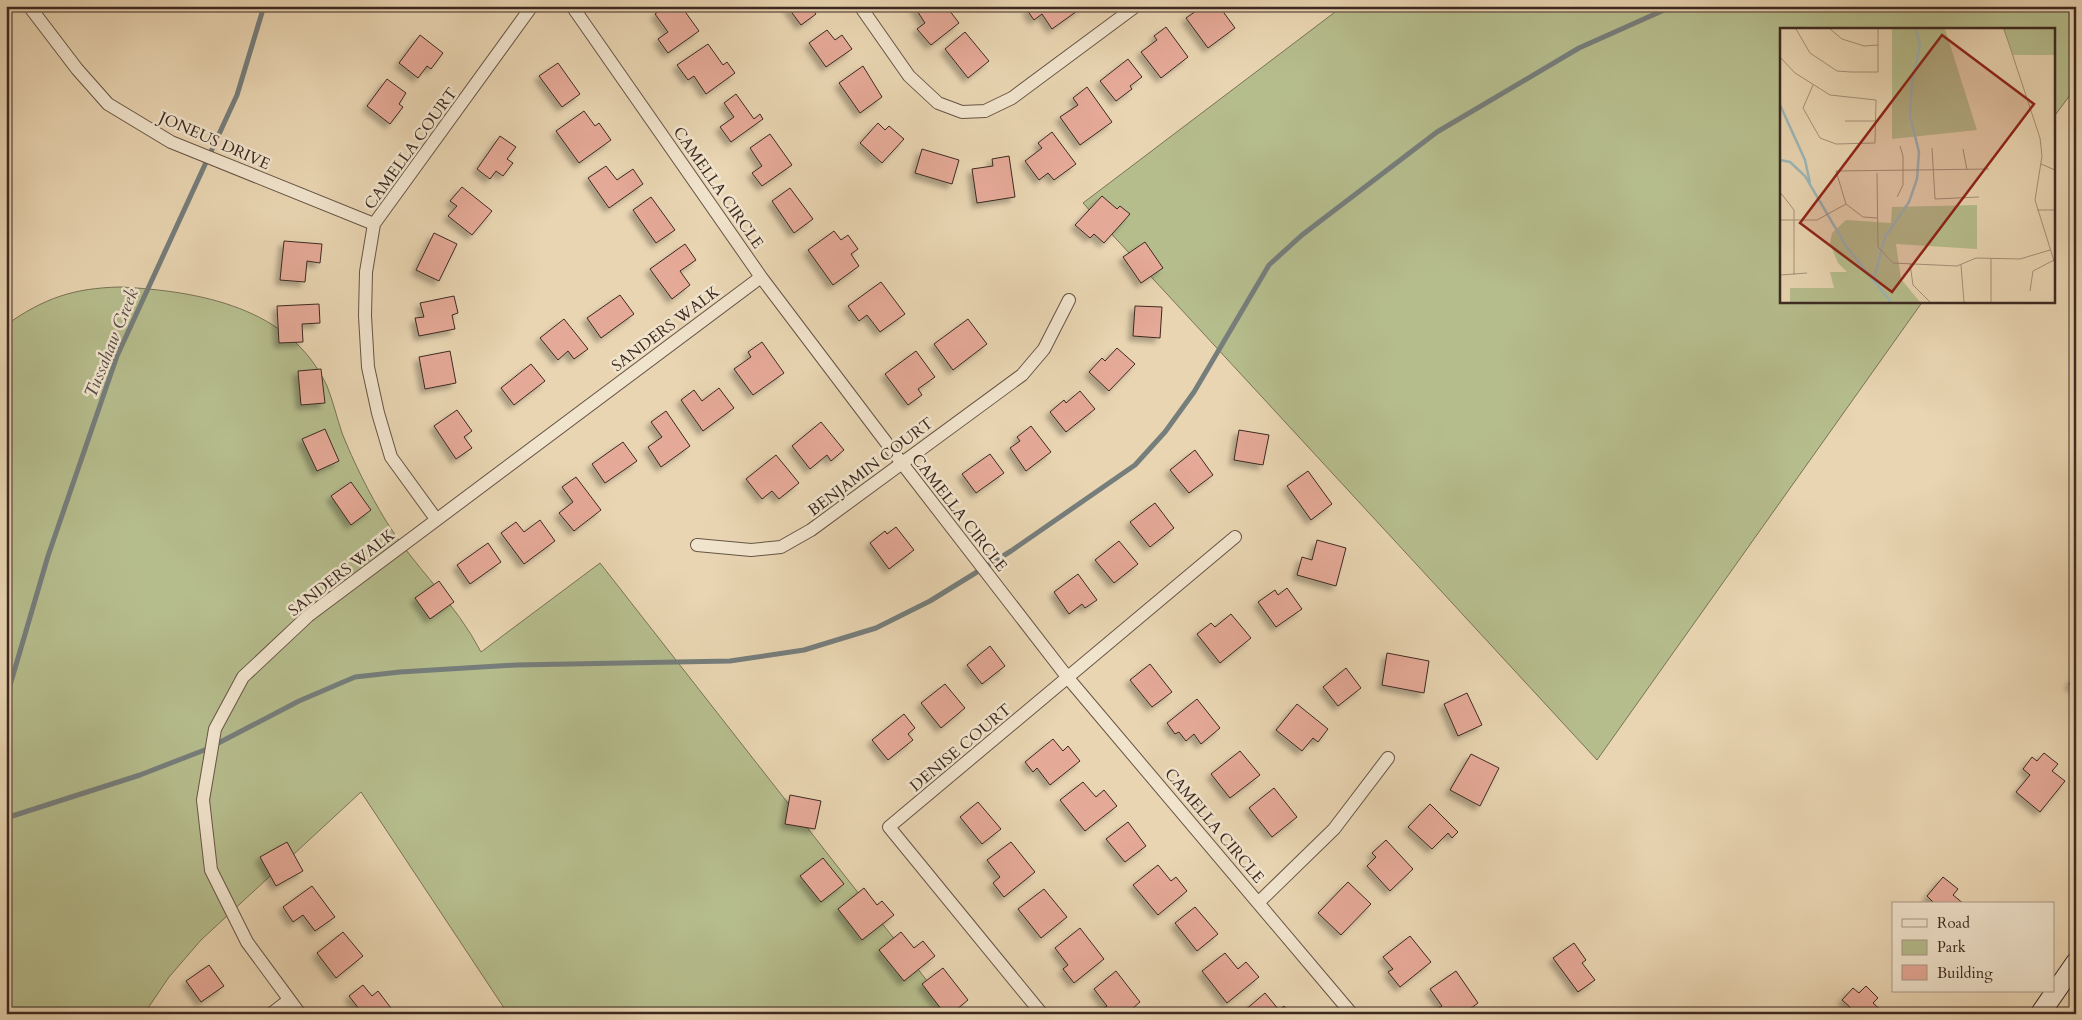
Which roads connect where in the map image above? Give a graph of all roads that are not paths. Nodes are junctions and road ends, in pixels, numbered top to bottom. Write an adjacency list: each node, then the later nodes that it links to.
1 (29, 6): 6 (street, JONEUS DRIVE)
2 (532, 6): 6 (street, CAMELLA COURT)
3 (572, 6): 7 (street, CAMELLA CIRCLE)
4 (860, 6): 5 (street)
5 (1130, 8)
6 (374, 224): 10 (street, CAMELLA COURT)
7 (761, 276): 9 (street, CAMELLA CIRCLE); 10 (street, SANDERS WALK)
8 (1069, 300): 9 (street, BENJAMIN COURT)
9 (901, 462): 12 (street, BENJAMIN COURT); 13 (street, CAMELLA CIRCLE)
10 (436, 519): 17 (street, SANDERS WALK)
11 (1235, 537): 13 (street, DENISE COURT)
12 (697, 545)
13 (1068, 678): 15 (street, CAMELLA CIRCLE); 20 (street, DENISE COURT)
14 (1388, 758): 15 (street)
15 (1259, 902): 21 (street, CAMELLA CIRCLE)
16 (2076, 962): 22 (street)
17 (289, 1000): 18 (street); 19 (street, SANDERS WALK)
18 (271, 1014)
19 (300, 1014)
20 (1042, 1014)
21 (1352, 1014)
22 (2040, 1014)

